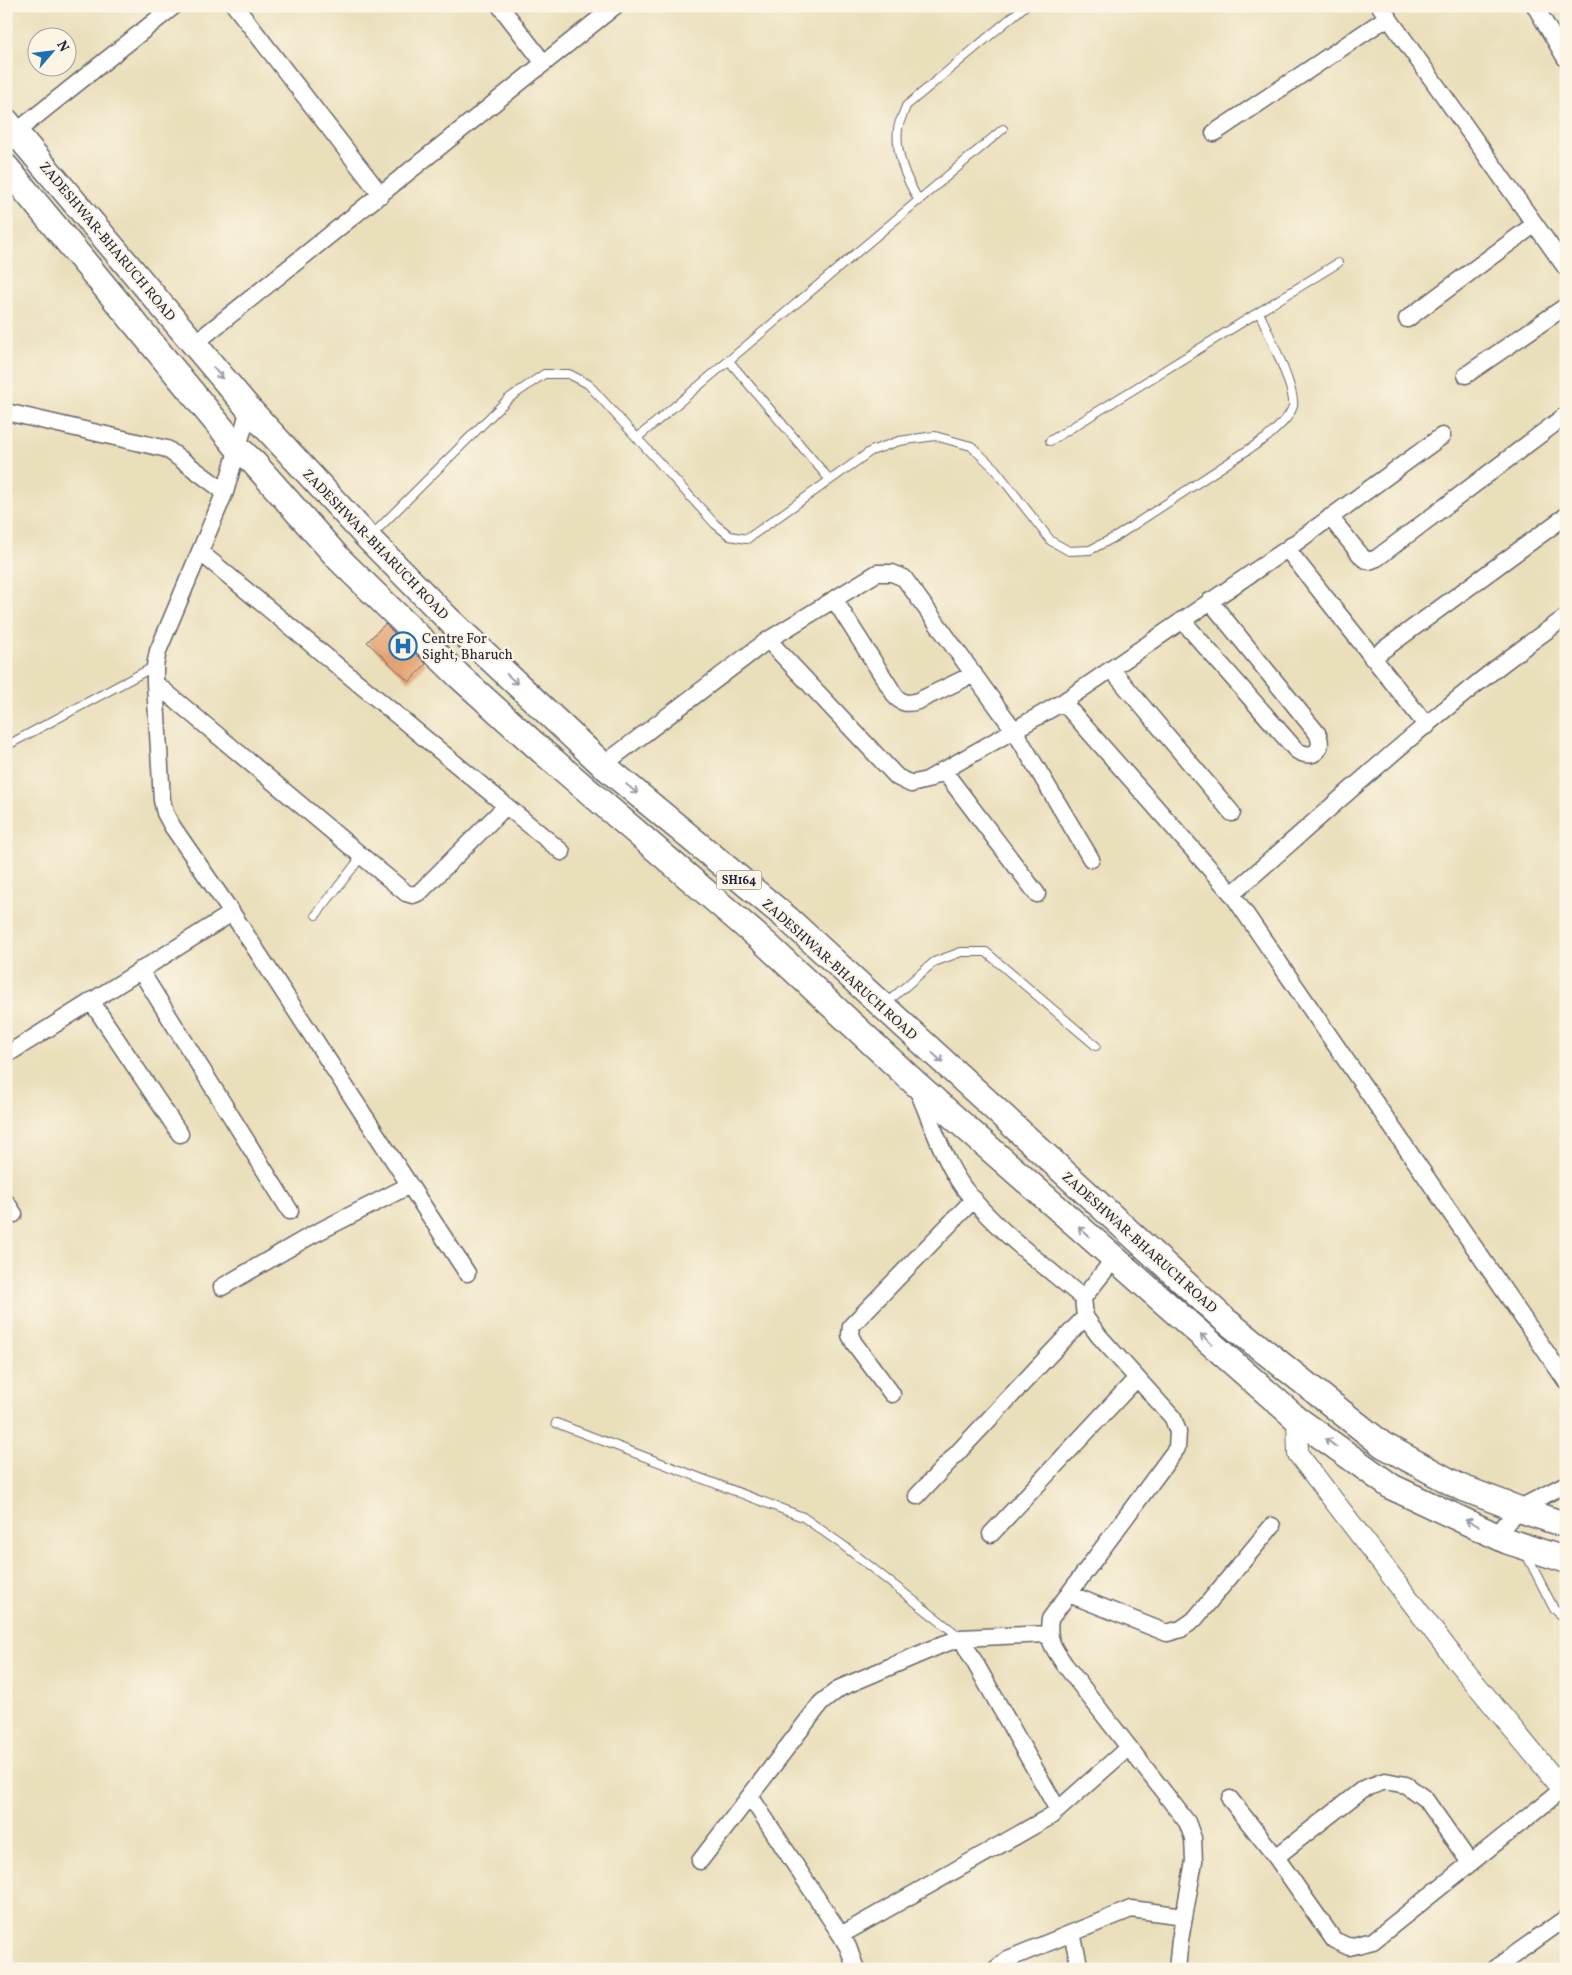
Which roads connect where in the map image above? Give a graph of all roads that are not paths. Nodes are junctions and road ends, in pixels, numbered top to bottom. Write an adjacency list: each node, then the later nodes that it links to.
1 (174, 6): 10 (street)
2 (235, 6): 14 (street)
3 (500, 6): 9 (street)
4 (615, 6): 9 (street)
5 (1025, 6): 15 (lane)
6 (1536, 6): 8 (street)
7 (1384, 12): 12 (street); 16 (street)
8 (1566, 58)
9 (543, 62): 14 (street)
10 (11, 127): 22 (main road, ZADESHWAR-BHARUCH ROAD / SH164)
11 (1003, 129): 15 (lane)
12 (1214, 133)
13 (12, 178): 31 (main road, ZADESHWAR-BHARUCH ROAD / SH164)
14 (381, 195): 22 (street)
15 (919, 201): 23 (lane)
16 (1535, 224): 18 (street); 21 (street)
17 (1338, 263): 20 (lane)
18 (1566, 268)
19 (1566, 306): 24 (street)
20 (1259, 312): 30 (lane); 32 (lane)
21 (1407, 318)
22 (194, 344): 25 (main road, ZADESHWAR-BHARUCH ROAD / SH164, one-way to 25)
23 (729, 361): 29 (lane); 32 (lane)
24 (1466, 376)
25 (248, 409): 31 (street); 36 (main road, ZADESHWAR-BHARUCH ROAD / SH164)
26 (6, 412): 33 (street)
27 (1566, 415): 35 (street)
28 (1442, 436): 35 (street)
29 (637, 438): 32 (lane); 36 (lane)
30 (1050, 441)
31 (237, 447): 33 (street); 68 (main road, ZADESHWAR-BHARUCH ROAD / SH164)
32 (830, 480)
33 (225, 492): 38 (street)
34 (1566, 516): 44 (street)
35 (1330, 517): 37 (street)
36 (368, 538): 52 (main road, ZADESHWAR-BHARUCH ROAD / SH164, one-way to 52)
37 (1287, 549): 40 (street); 44 (street)
38 (200, 552): 47 (street); 54 (street)
39 (834, 599): 43 (street); 46 (street); 46 (street)
40 (1210, 601): 42 (street); 42 (street)
41 (1566, 617): 49 (street)
42 (1182, 620): 45 (street)
43 (768, 640): 52 (street); 53 (street)
44 (1372, 658): 49 (street)
45 (1111, 669): 48 (street); 55 (street)
46 (974, 674): 50 (street)
47 (155, 675): 51 (lane); 57 (street); 61 (street)
48 (1064, 702): 50 (street); 60 (street)
49 (1427, 726): 60 (street)
50 (1014, 730): 53 (street); 58 (street)
51 (6, 746)
52 (603, 765): 65 (main road, ZADESHWAR-BHARUCH ROAD / SH164, one-way to 65)
53 (943, 770): 59 (street)
54 (506, 806): 56 (street); 57 (street)
55 (1232, 813)
56 (562, 852)
57 (362, 856): 62 (lane)
58 (1091, 858)
59 (1037, 894)
60 (1232, 894): 79 (street)
61 (232, 913): 63 (street); 70 (street)
62 (316, 915)
63 (140, 970): 64 (street); 72 (street)
64 (91, 1001): 67 (street); 69 (street)
65 (882, 1007): 66 (lane); 85 (main road, ZADESHWAR-BHARUCH ROAD / SH164, one-way to 85)
66 (1096, 1046)
67 (6, 1054)
68 (914, 1082): 71 (street); 73 (main road, ZADESHWAR-BHARUCH ROAD / SH164, one-way to 68)
69 (180, 1134)
70 (410, 1185): 74 (street); 75 (street)
71 (974, 1199): 76 (street); 80 (street)
72 (290, 1211)
73 (1114, 1259): 76 (street); 81 (main road, ZADESHWAR-BHARUCH ROAD / SH164, one-way to 73)
74 (467, 1273)
75 (222, 1287)
76 (1083, 1298): 77 (street)
77 (1085, 1317): 78 (street); 84 (street)
78 (1137, 1378): 88 (street); 92 (street)
79 (1566, 1381)
80 (892, 1394)
81 (1297, 1418): 89 (main road, ZADESHWAR-BHARUCH ROAD / SH164, one-way to 81); 97 (street)
82 (556, 1423): 95 (lane)
83 (1566, 1484): 85 (street)
84 (917, 1496)
85 (1518, 1509): 86 (main road, ZADESHWAR-BHARUCH ROAD / SH164); 89 (street)
86 (1566, 1525)
87 (1272, 1526): 92 (street)
88 (990, 1534)
89 (1497, 1535): 90 (main road, ZADESHWAR-BHARUCH ROAD / SH164)
90 (1522, 1545): 91 (main road, ZADESHWAR-BHARUCH ROAD / SH164); 93 (lane)
91 (1566, 1560)
92 (1068, 1594): 94 (street)
93 (1566, 1618)
94 (1048, 1634): 95 (street); 96 (street)
95 (961, 1638): 98 (street); 100 (street)
96 (1129, 1748): 100 (street); 104 (street)
97 (1564, 1791): 103 (street)
98 (750, 1796): 102 (street); 107 (street)
99 (1230, 1799): 101 (street)
100 (1058, 1810): 107 (street)
101 (1276, 1857): 103 (street); 103 (street)
102 (700, 1861)
103 (1470, 1863)
104 (1184, 1916): 106 (street); 112 (street)
105 (1566, 1918): 108 (street)
106 (1072, 1933): 110 (street); 111 (street)
107 (841, 1935): 109 (street)
108 (1510, 1964): 113 (street)
109 (856, 1969)
110 (996, 1969)
111 (1080, 1969)
112 (1177, 1969)
113 (1494, 1969)

